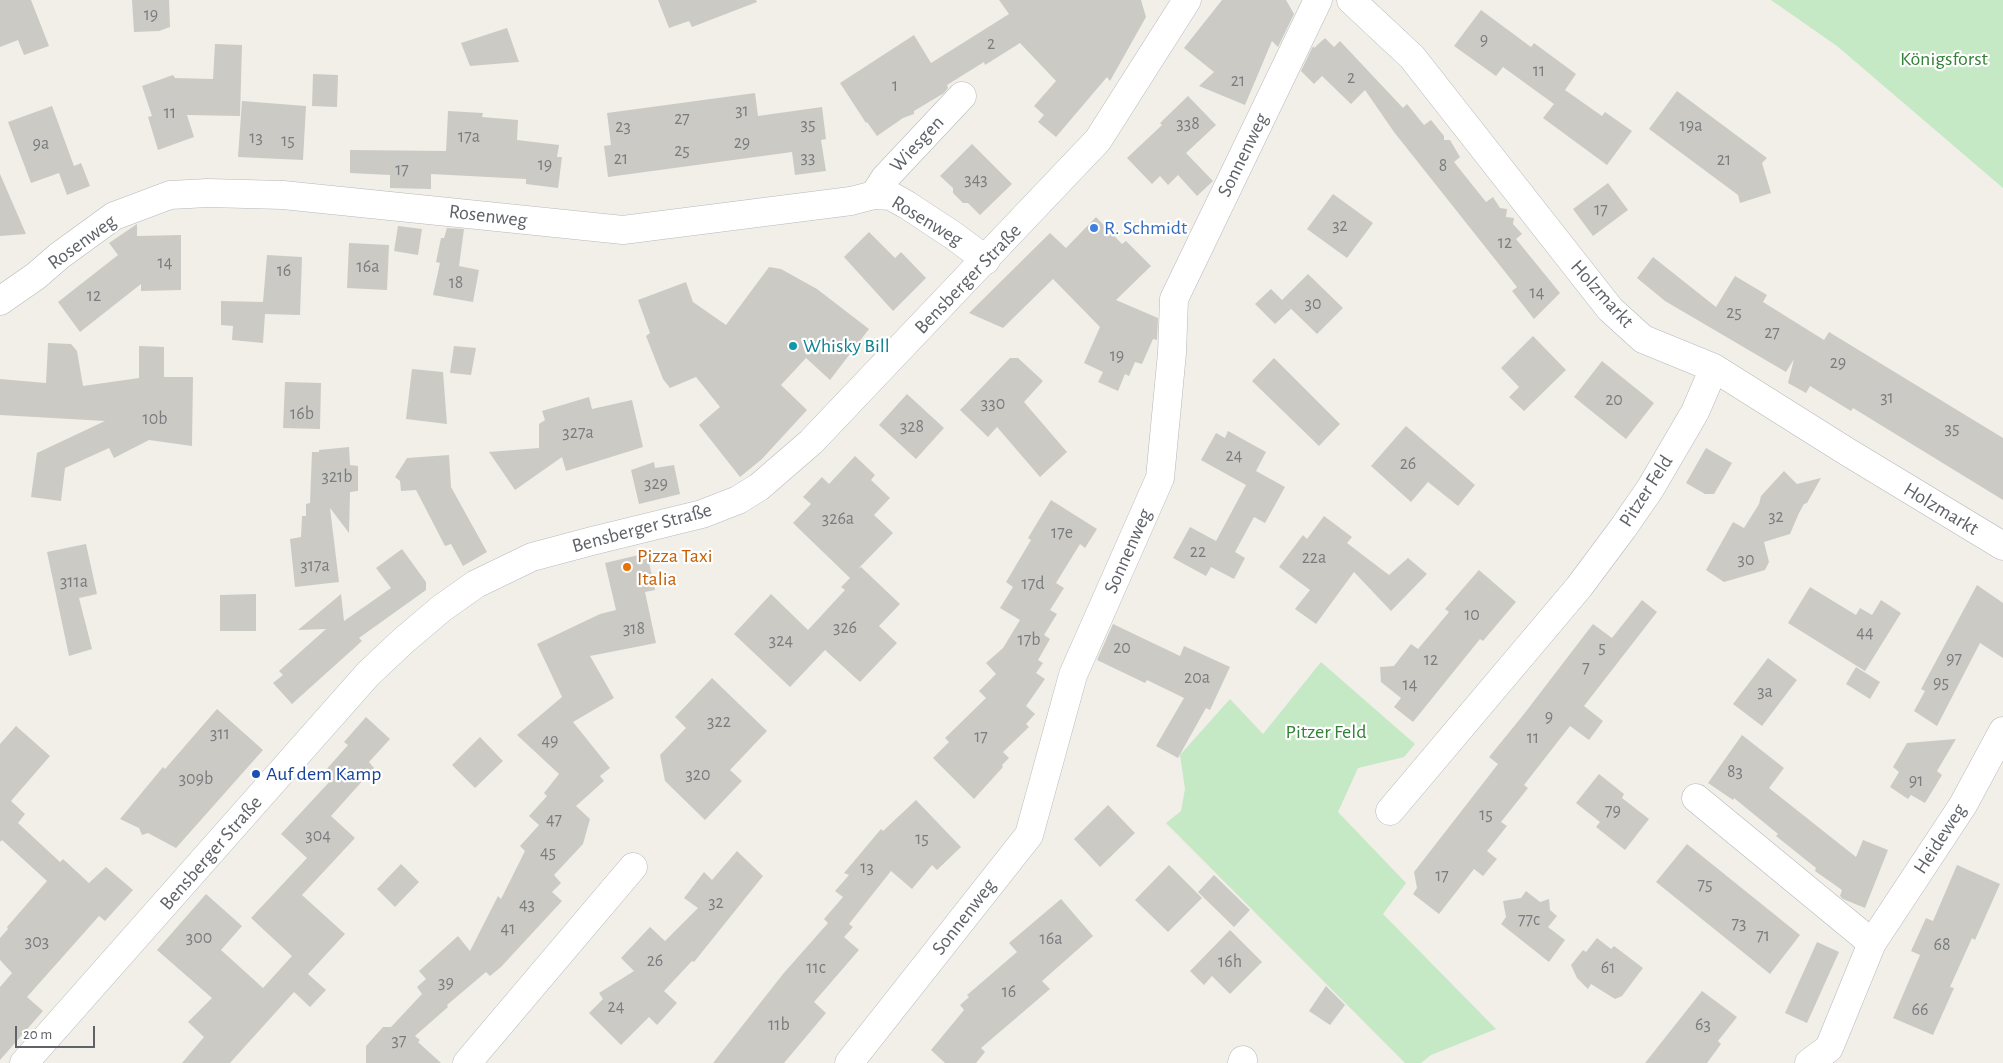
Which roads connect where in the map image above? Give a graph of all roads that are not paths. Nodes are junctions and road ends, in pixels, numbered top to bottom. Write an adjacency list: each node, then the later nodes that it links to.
1 (1187, 0): 6 (street, Bensberger Straße)
2 (1318, 0): 17 (street, Sonnenweg)
3 (1351, 0): 8 (street, Holzmarkt)
4 (962, 96): 5 (street, Wiesgen)
5 (874, 195): 6 (street, Rosenweg); 7 (street, Rosenweg)
6 (986, 260): 15 (street, Bensberger Straße)
7 (0, 301)
8 (1714, 368): 9 (street, Holzmarkt); 12 (street, Pitzer Feld)
9 (2003, 546)
10 (2003, 731): 14 (street, Heideweg)
11 (1696, 798): 14 (street)
12 (1390, 811)
13 (633, 867): 16 (street)
14 (1872, 943): 18 (street, Heideweg)
15 (24, 1063)
16 (466, 1063)
17 (849, 1063)
18 (1809, 1063)

